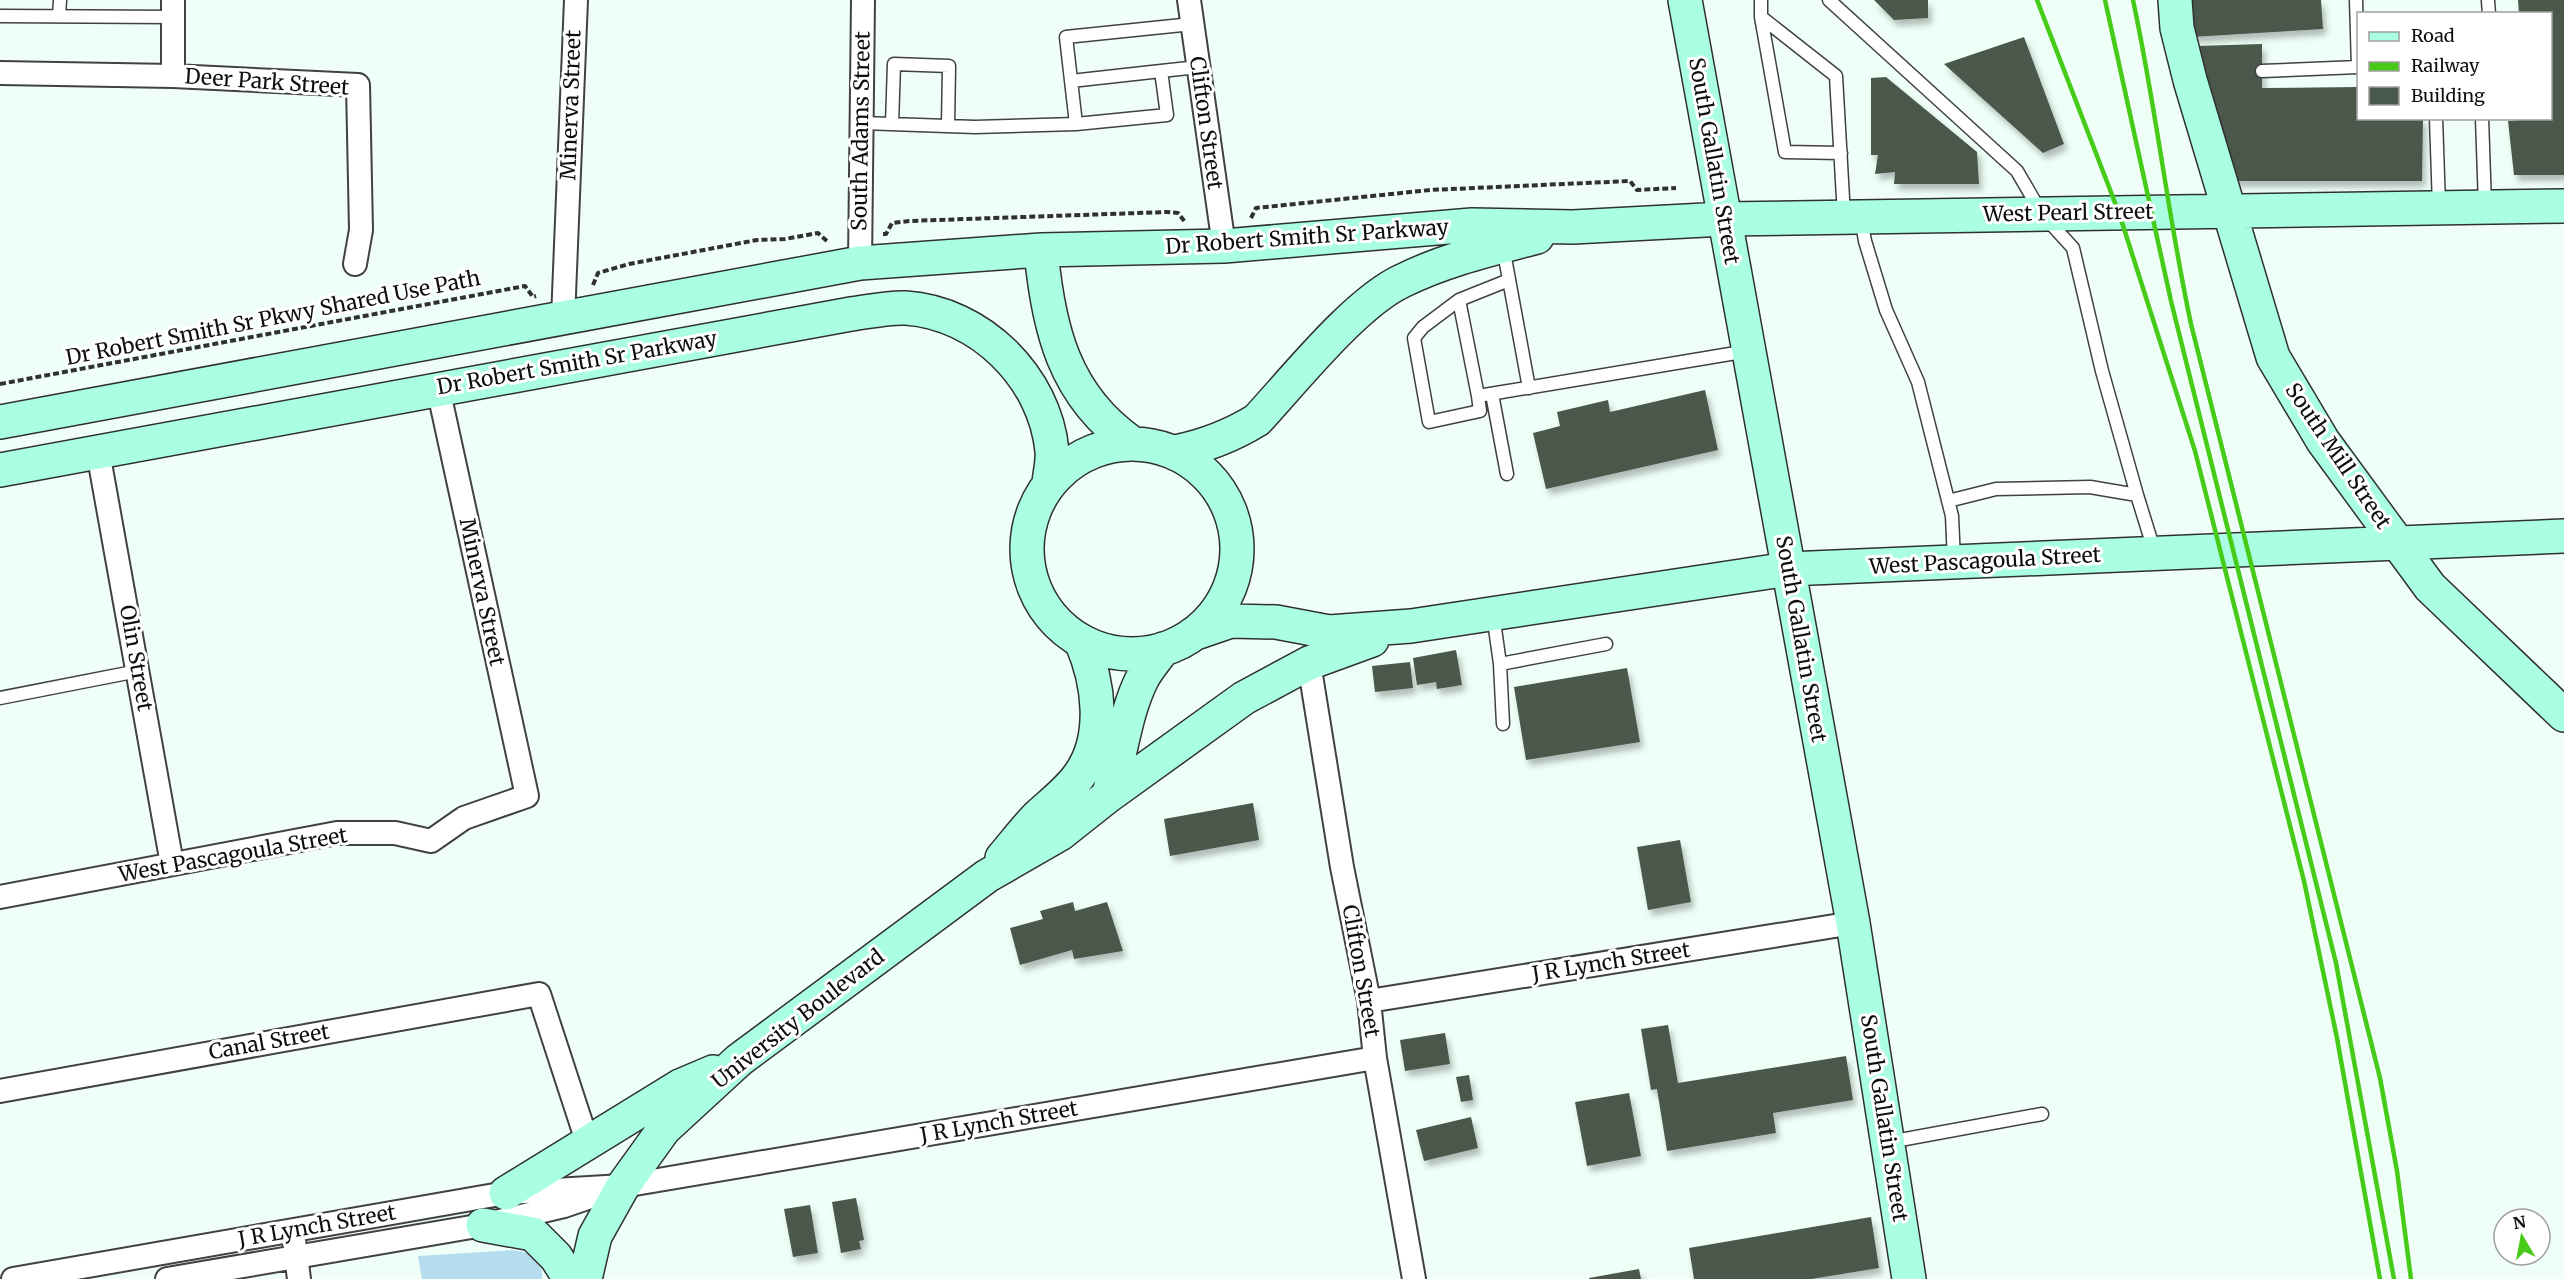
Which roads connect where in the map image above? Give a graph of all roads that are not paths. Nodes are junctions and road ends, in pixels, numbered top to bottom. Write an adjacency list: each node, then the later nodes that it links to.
1 (60, 0): 12 (lane)
2 (576, 0): 45 (street, Minerva Street)
3 (863, 0): 25 (street, South Adams Street)
4 (1188, 0): 14 (street, Clifton Street)
5 (1685, 0): 36 (main road, South Gallatin Street)
6 (1761, 0): 13 (lane)
7 (1829, 0): 34 (lane)
8 (2175, 0): 33 (main road, South Mill Street)
9 (2356, 0): 15 (lane)
10 (173, 9): 12 (lane); 21 (street)
11 (0, 16): 12 (lane)
12 (59, 16)
13 (1761, 17): 29 (lane); 29 (lane)
14 (1192, 24): 16 (street, Clifton Street); 22 (lane)
15 (2357, 34)
16 (1198, 67): 18 (lane); 38 (street, Clifton Street)
17 (2357, 67): 19 (lane)
18 (1161, 71): 22 (lane); 27 (lane)
19 (2262, 71)
20 (0, 73): 21 (street, Deer Park Street)
21 (173, 76): 42 (street, Deer Park Street)
22 (1071, 81): 27 (lane)
23 (2436, 120): 31 (lane)
24 (2482, 120): 32 (lane)
25 (861, 123): 26 (lane); 41 (street, South Adams Street)
26 (892, 124): 28 (lane); 28 (lane)
27 (1076, 124): 28 (lane)
28 (948, 126)
29 (1840, 153): 35 (lane)
30 (2564, 206): 32 (main road, West Pearl Street)
31 (2439, 207): 32 (main road, West Pearl Street); 33 (main road, West Pearl Street)
32 (2485, 207)
33 (2229, 211): 34 (main road, West Pearl Street); 61 (main road, South Mill Street)
34 (2042, 214): 35 (main road, West Pearl Street); 58 (lane)
35 (1853, 217): 36 (main road, West Pearl Street); 59 (lane)
36 (1724, 219): 37 (main road, West Pearl Street); 46 (main road, South Gallatin Street)
37 (1573, 227): 38 (main road, Dr Robert Smith Sr Parkway); 39 (main road)
38 (1233, 233): 40 (main road, Dr Robert Smith Sr Parkway)
39 (1503, 246): 43 (lane); 54 (main road)
40 (1041, 250): 41 (main road, Dr Robert Smith Sr Parkway); 52 (main road)
41 (860, 263): 45 (main road, Dr Robert Smith Sr Parkway)
42 (355, 264)
43 (1509, 280): 44 (lane); 48 (lane)
44 (1460, 300): 50 (lane); 50 (lane)
45 (563, 319): 51 (main road, Dr Robert Smith Sr Parkway)
46 (1748, 351): 48 (lane); 64 (main road, South Gallatin Street)
47 (438, 388): 53 (main road, Dr Robert Smith Sr Parkway); 57 (main road, Dr Robert Smith Sr Parkway); 78 (street, Minerva Street)
48 (1529, 388): 49 (lane)
49 (1492, 394): 50 (lane); 56 (lane)
50 (1478, 396)
51 (0, 422)
52 (1132, 443): 54 (main road); 57 (main road)
53 (98, 452): 55 (main road, Dr Robert Smith Sr Parkway); 73 (street, Olin Street)
54 (1175, 452): 67 (main road)
55 (0, 470)
56 (1507, 474)
57 (1049, 483): 68 (main road)
58 (2137, 495): 59 (lane); 62 (lane)
59 (1948, 501): 63 (lane)
60 (2564, 536): 61 (main road, West Pascagoula Street)
61 (2397, 543): 62 (main road, West Pascagoula Street); 75 (main road, South Mill Street)
62 (2155, 553): 63 (main road, West Pascagoula Street)
63 (1954, 562): 64 (main road, West Pascagoula Street)
64 (1788, 569): 65 (main road, West Pascagoula Street); 82 (main road, South Gallatin Street)
65 (1493, 613): 66 (main road, West Pascagoula Street); 72 (lane)
66 (1411, 626): 67 (main road, West Pascagoula Street); 71 (main road, West Pascagoula Street)
67 (1193, 634): 70 (main road)
68 (1081, 641): 70 (main road); 80 (main road, University Boulevard)
69 (1606, 644): 72 (lane)
70 (1163, 649): 77 (main road)
71 (1309, 663): 77 (main road, West Pascagoula Street); 83 (street, Clifton Street)
72 (1500, 664): 76 (lane)
73 (138, 671): 74 (lane); 79 (street, Olin Street)
74 (0, 698)
75 (2564, 715)
76 (1503, 724)
77 (1108, 795): 80 (main road, University Boulevard)
78 (527, 796): 79 (street, West Pascagoula Street)
79 (172, 864): 81 (street, West Pascagoula Street)
80 (987, 876): 85 (main road, University Boulevard)
81 (0, 897)
82 (1853, 923): 83 (street, J R Lynch Street); 89 (main road, South Gallatin Street)
83 (1369, 1001): 84 (street, Clifton Street)
84 (1375, 1058): 90 (street, J R Lynch Street); 100 (street, Clifton Street)
85 (739, 1060): 88 (main road); 90 (main road, University Boulevard)
86 (0, 1091): 88 (street, Canal Street)
87 (2042, 1114): 89 (lane)
88 (587, 1141): 91 (main road)
89 (1888, 1143): 101 (main road, South Gallatin Street)
90 (623, 1186): 91 (street, J R Lynch Street); 92 (street, J R Lynch Street); 99 (main road, University Boulevard)
91 (506, 1193): 93 (street, J R Lynch Street)
92 (483, 1225): 94 (street, J R Lynch Street); 98 (main road)
93 (293, 1230): 94 (street); 95 (street, J R Lynch Street)
94 (296, 1256): 96 (street, J R Lynch Street); 97 (street)
95 (13, 1279)
96 (167, 1279)
97 (299, 1279)
98 (570, 1279)
99 (585, 1279)
100 (1414, 1279)
101 (1909, 1279)

